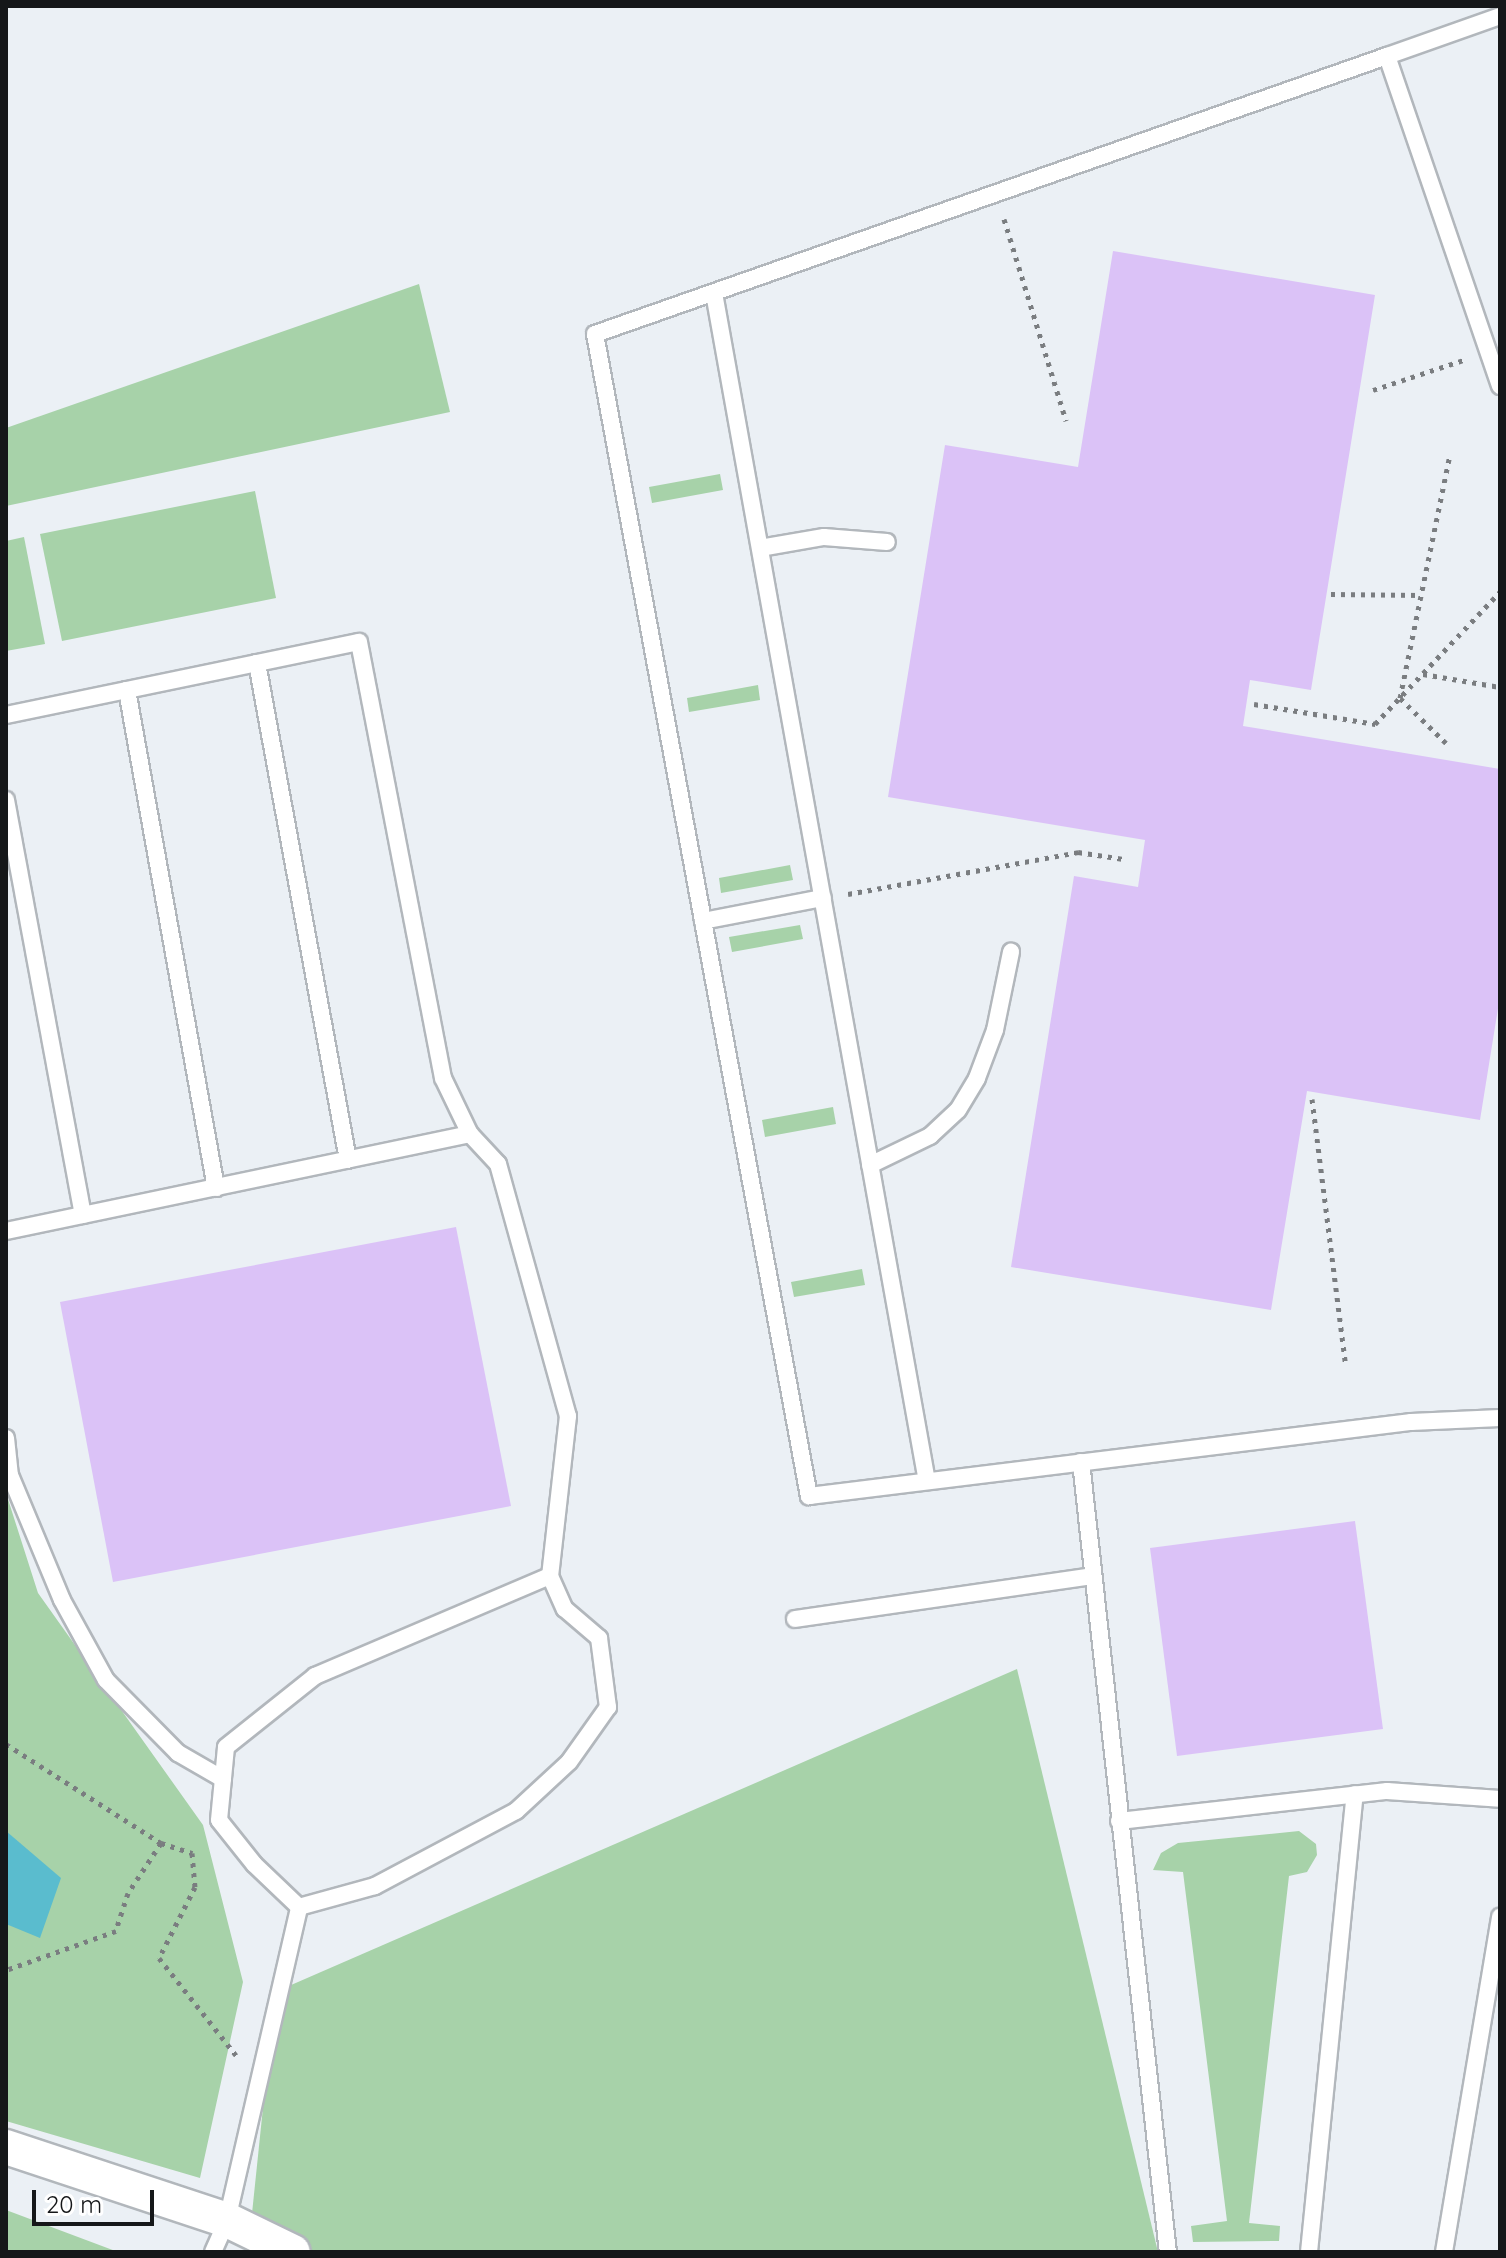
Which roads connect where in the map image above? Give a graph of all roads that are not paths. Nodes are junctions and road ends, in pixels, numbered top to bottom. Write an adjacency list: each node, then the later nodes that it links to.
1 (1500, 17): 2 (lane)
2 (1387, 56): 3 (lane); 4 (lane)
3 (714, 293): 6 (lane); 12 (lane)
4 (1500, 386)
5 (887, 542): 6 (lane)
6 (760, 548): 11 (lane)
7 (257, 663): 8 (lane); 14 (lane); 15 (lane)
8 (127, 690): 9 (lane); 17 (lane)
9 (6, 715)
10 (6, 800): 18 (lane)
11 (823, 898): 12 (lane); 16 (lane)
12 (703, 921): 23 (lane)
13 (1011, 952): 16 (lane)
14 (470, 1134): 15 (lane); 24 (lane)
15 (348, 1160): 17 (lane)
16 (870, 1165): 23 (lane)
17 (216, 1188): 18 (lane)
18 (83, 1215): 19 (lane)
19 (6, 1231)
20 (1500, 1418): 22 (lane)
21 (6, 1438): 27 (lane)
22 (1081, 1462): 23 (lane); 25 (lane)
23 (927, 1481)
24 (550, 1576): 27 (lane); 31 (lane)
25 (1093, 1576): 26 (lane); 30 (lane)
26 (795, 1619)
27 (223, 1779): 31 (lane)
28 (1355, 1794): 29 (lane); 30 (lane); 38 (lane)
29 (1500, 1799)
30 (1119, 1821): 37 (lane)
31 (299, 1907): 34 (lane)
32 (1500, 1917): 39 (lane)
33 (6, 2147): 34 (street)
34 (227, 2220): 35 (lane); 36 (street)
35 (213, 2252)
36 (293, 2252)
37 (1168, 2252)
38 (1309, 2252)
39 (1444, 2252)

